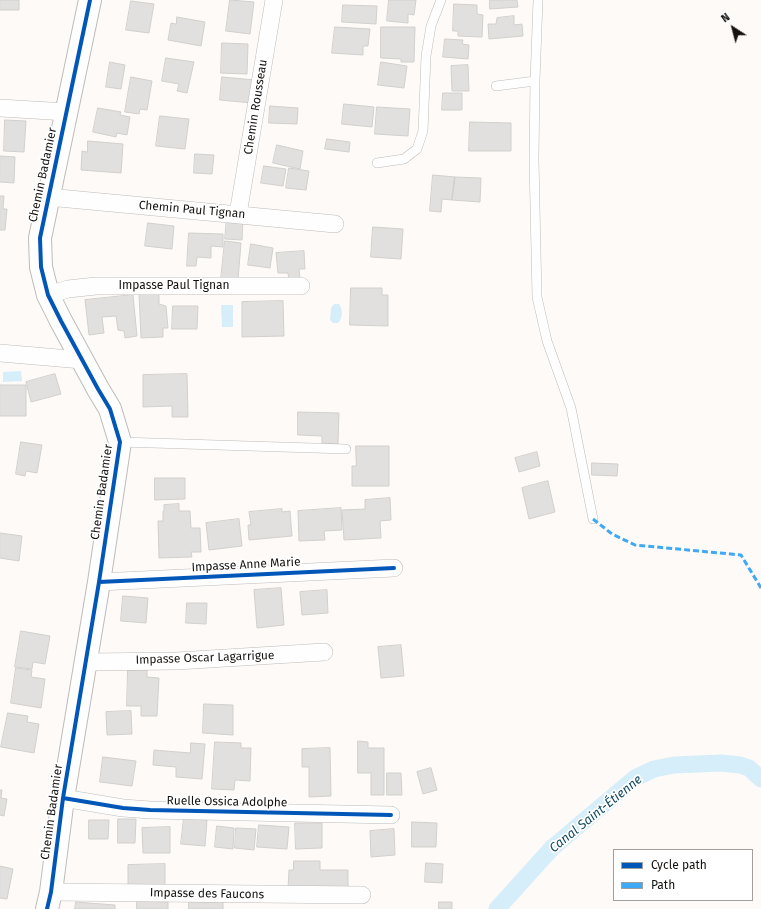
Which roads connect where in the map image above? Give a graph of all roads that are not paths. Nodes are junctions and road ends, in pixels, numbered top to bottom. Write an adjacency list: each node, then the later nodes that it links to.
1 (90, 0): 8 (street, Chemin Badamier)
2 (274, 0): 11 (street, Chemin Rousseau)
3 (441, 0): 9 (lane)
4 (538, 0): 5 (lane)
5 (535, 81): 6 (lane); 19 (lane)
6 (496, 86)
7 (0, 108): 8 (street)
8 (67, 112): 10 (street, Chemin Badamier)
9 (377, 163)
10 (48, 197): 11 (street, Chemin Paul Tignan); 14 (street, Chemin Badamier)
11 (238, 214): 12 (street, Chemin Paul Tignan)
12 (335, 224)
13 (301, 286): 14 (street, Impasse Paul Tignan)
14 (48, 294): 16 (street, Chemin Badamier)
15 (0, 353): 16 (street)
16 (82, 360): 17 (street, Chemin Badamier)
17 (120, 442): 18 (lane); 21 (street, Chemin Badamier)
18 (346, 449)
19 (592, 519)
20 (394, 568): 21 (street, Impasse Anne Marie)
21 (99, 582): 23 (street, Chemin Badamier)
22 (324, 652): 23 (street, Impasse Oscar Lagarrigue)
23 (86, 662): 24 (street, Chemin Badamier)
24 (63, 798): 25 (street, Ruelle Ossica Adolphe); 27 (street, Chemin Badamier)
25 (391, 815)
26 (362, 895): 27 (street, Impasse des Faucons)
27 (49, 900)

